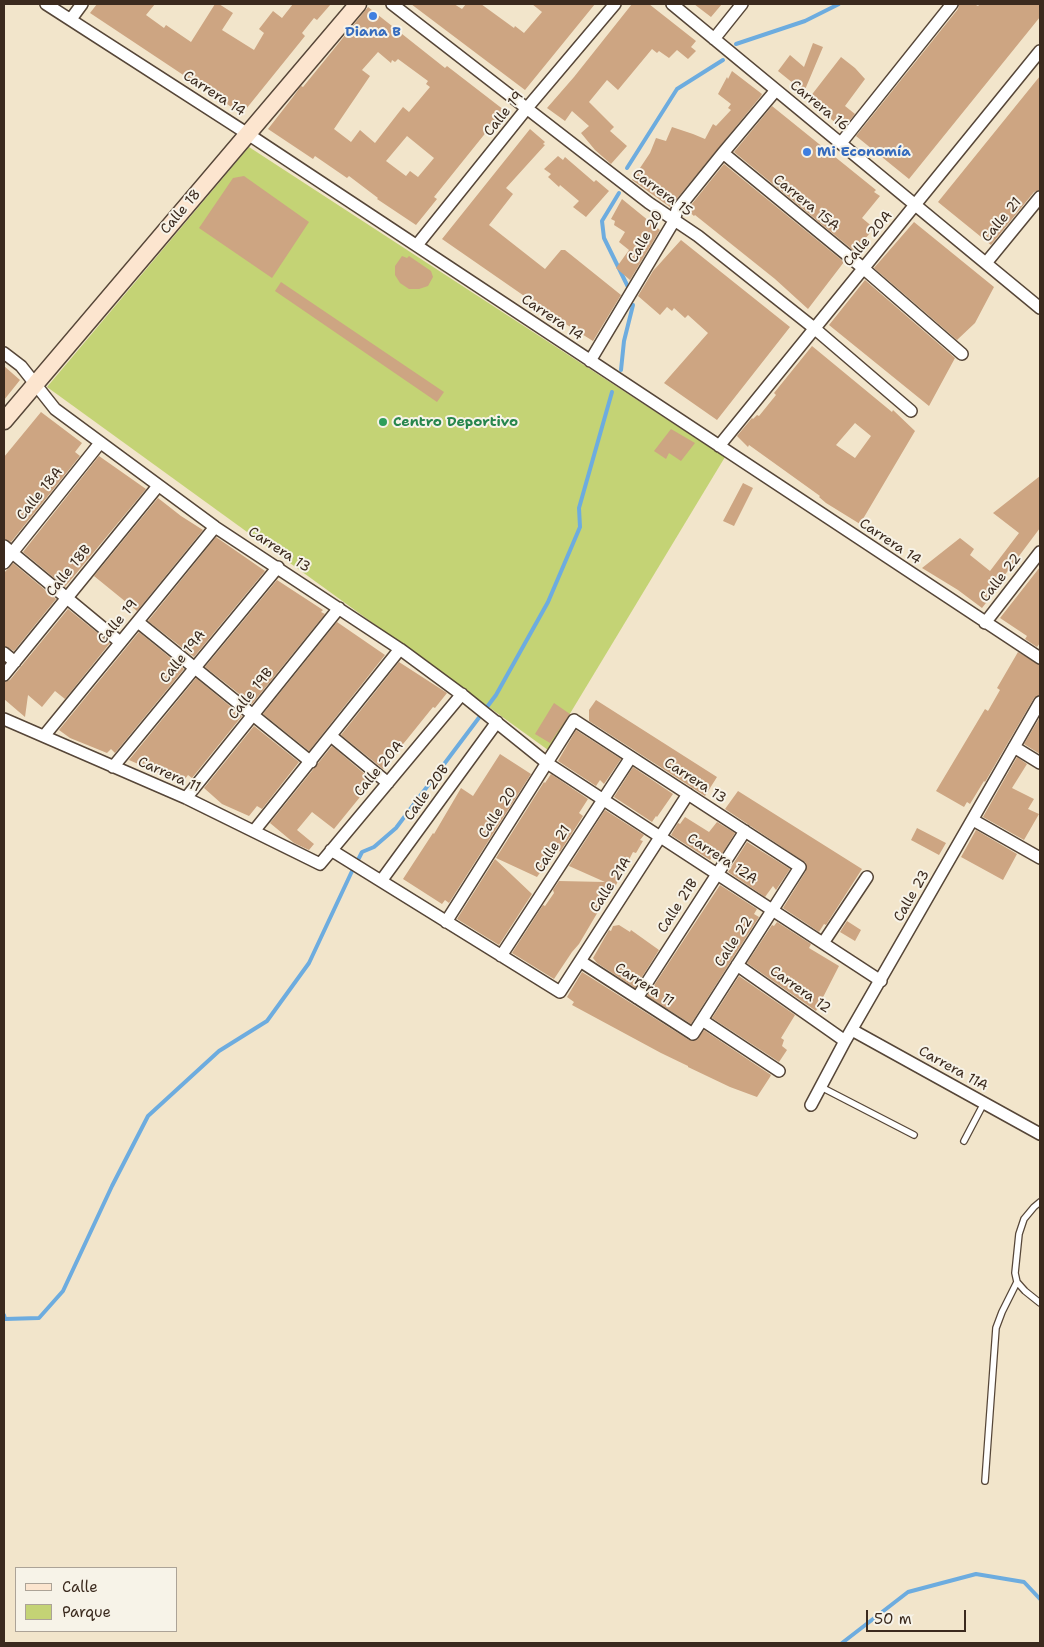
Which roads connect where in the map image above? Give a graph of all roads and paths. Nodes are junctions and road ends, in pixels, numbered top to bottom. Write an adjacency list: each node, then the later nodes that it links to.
1 (46, 4): 9 (street, Carrera 14)
2 (82, 4): 9 (street)
3 (358, 4): 14 (street, Calle 18)
4 (392, 4): 13 (street, Carrera 15)
5 (615, 4): 13 (street, Calle 19)
6 (672, 4): 10 (street, Carrera 16)
7 (742, 4): 10 (street)
8 (952, 4): 15 (street)
9 (70, 19): 14 (street, Carrera 14)
10 (714, 39): 12 (street, Carrera 16)
11 (1040, 51): 18 (street, Calle 20A)
12 (776, 90): 15 (street, Carrera 16); 16 (street, Calle 20)
13 (527, 108): 19 (street, Carrera 15); 20 (street, Calle 19)
14 (248, 134): 20 (street, Carrera 14); 28 (street, Calle 18)
15 (841, 143): 18 (street, Carrera 16)
16 (722, 153): 19 (street, Calle 20); 22 (street, Carrera 15A)
17 (1040, 197): 21 (street, Calle 21)
18 (916, 205): 21 (street, Carrera 16); 22 (street, Calle 20A)
19 (674, 221): 24 (street, Carrera 15); 27 (street, Calle 20)
20 (417, 245): 27 (street, Carrera 14)
21 (986, 263): 23 (street, Carrera 16)
22 (862, 268): 24 (street, Calle 20A); 26 (street, Carrera 15A)
23 (1040, 308)
24 (814, 328): 29 (street, Carrera 15); 32 (street, Calle 20A)
25 (4, 353): 28 (street, Carrera 13)
26 (962, 354)
27 (590, 361): 32 (street, Carrera 14)
28 (35, 384): 30 (street, Calle 18); 31 (street, Carrera 13)
29 (911, 411)
30 (4, 421)
31 (100, 443): 33 (street, Carrera 13); 35 (street, Calle 18A)
32 (719, 446): 42 (street, Carrera 14)
33 (158, 486): 34 (street, Carrera 13); 39 (street, Calle 18B)
34 (215, 527): 38 (street, Carrera 13); 41 (street, Calle 19)
35 (8, 549): 37 (street, Calle 18A); 39 (street)
36 (1040, 552): 42 (street, Calle 22)
37 (4, 563)
38 (278, 567): 40 (street, Carrera 13); 48 (street, Calle 19A)
39 (66, 598): 43 (street); 47 (street, Calle 18B)
40 (339, 608): 44 (street, Carrera 13); 52 (street, Calle 19B)
41 (138, 622): 43 (street, Calle 19); 48 (street)
42 (985, 623): 46 (street, Carrera 14)
43 (120, 642): 56 (street, Calle 19)
44 (400, 649): 50 (street, Carrera 13); 57 (street)
45 (4, 653): 47 (street)
46 (1040, 658)
47 (14, 662): 49 (street, Calle 18B)
48 (194, 667): 52 (street); 63 (street, Calle 19A)
49 (4, 675)
50 (463, 695): 54 (street, Carrera 13); 64 (street, Calle 20A)
51 (1040, 702): 58 (street, Calle 23)
52 (253, 715): 60 (street); 66 (street, Calle 19B)
53 (4, 719): 56 (street, Carrera 11)
54 (495, 720): 61 (street, Carrera 13); 78 (street, Calle 20B)
55 (574, 720): 59 (street, Carrera 13); 61 (street, Calle 20)
56 (44, 736): 63 (street, Carrera 11)
57 (331, 736): 60 (street); 64 (street)
58 (1014, 747): 62 (street); 68 (street, Calle 23)
59 (631, 757): 65 (street, Carrera 13); 67 (street, Calle 21)
60 (311, 762): 69 (street)
61 (547, 763): 67 (street, Carrera 12A); 80 (street, Calle 20)
62 (1040, 763)
63 (113, 767): 66 (street, Carrera 11)
64 (388, 783): 72 (street, Calle 20A)
65 (688, 794): 70 (street, Carrera 13); 71 (street, Calle 21A)
66 (186, 798): 69 (street, Carrera 11)
67 (603, 800): 71 (street, Carrera 12A); 82 (street, Calle 21)
68 (973, 820): 73 (street); 85 (street, Calle 23)
69 (254, 831): 74 (street, Carrera 11)
70 (745, 831): 75 (street, Carrera 13); 76 (street, Calle 21B)
71 (660, 837): 76 (street, Carrera 12A); 83 (street, Calle 21A)
72 (332, 850): 74 (street, Calle 20A); 78 (street)
73 (1040, 858)
74 (320, 864)
75 (800, 867): 79 (street, Calle 22)
76 (717, 874): 79 (street, Carrera 12A); 86 (street, Calle 21B)
77 (868, 876): 81 (street)
78 (381, 881): 80 (street)
79 (772, 910): 81 (street, Carrera 12A); 84 (street, Calle 22)
80 (446, 922): 82 (street)
81 (824, 943): 85 (street, Carrera 12A)
82 (501, 956): 83 (street, Calle 21A)
83 (580, 961): 86 (street, Carrera 11)
84 (737, 965): 87 (street, Calle 22); 90 (street, Carrera 12)
85 (881, 981): 88 (street, Calle 23)
86 (637, 998): 89 (street, Carrera 11)
87 (702, 1020): 89 (street, Calle 22); 91 (street)
88 (852, 1030): 90 (street, Calle 23); 93 (street, Carrera 11A)
89 (693, 1034)
90 (845, 1040): 92 (street, Calle 23)
91 (779, 1071)
92 (821, 1087): 94 (street, Calle 23); 96 (lane)
93 (984, 1103): 95 (street, Carrera 11A); 97 (lane)
94 (811, 1105)
95 (1040, 1134)
96 (914, 1135)
97 (964, 1141)
98 (1040, 1202): 99 (lane)
99 (1017, 1282): 100 (lane); 101 (lane)
100 (1040, 1303)
101 (985, 1481)

